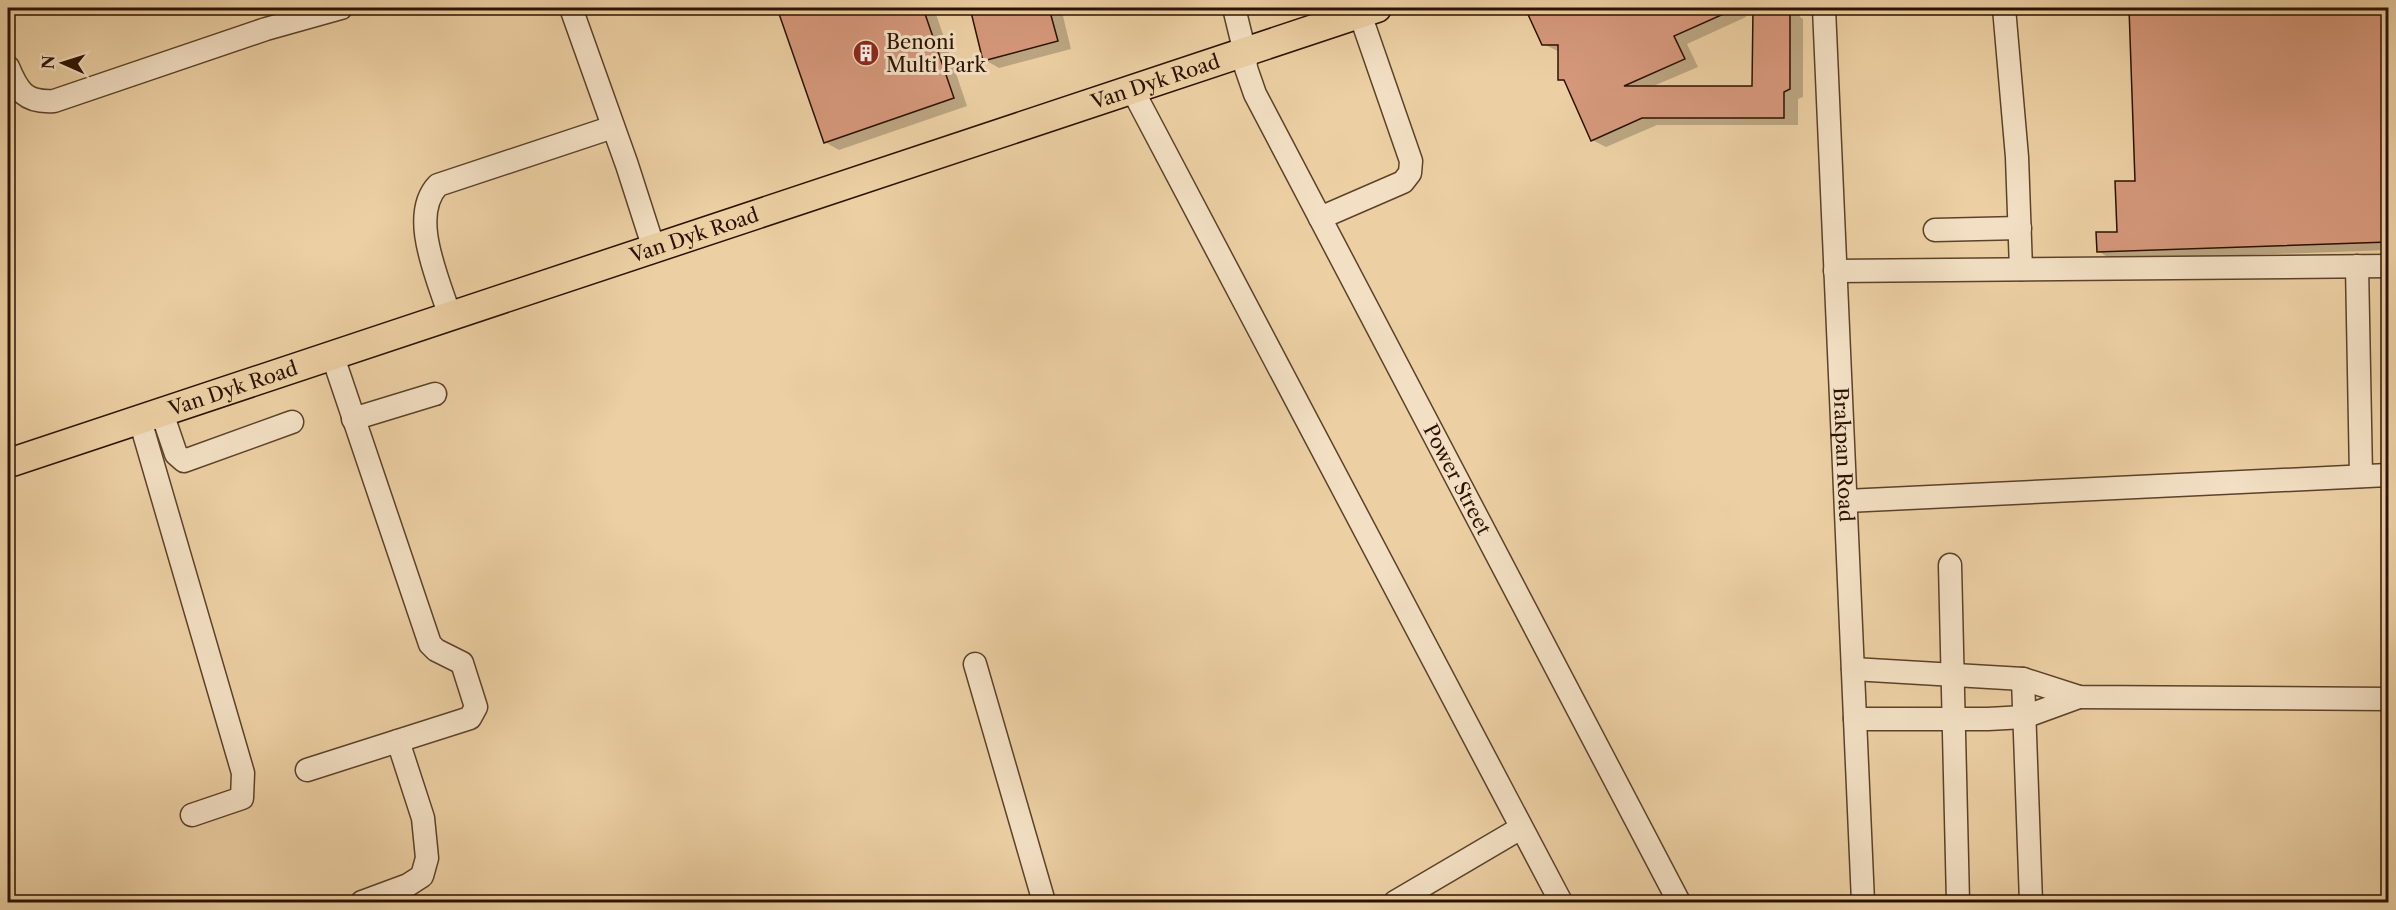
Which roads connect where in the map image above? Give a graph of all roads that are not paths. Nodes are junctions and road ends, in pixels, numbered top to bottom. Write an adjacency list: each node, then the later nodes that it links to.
1 (341, 8): 8 (street)
2 (571, 8): 10 (street)
3 (1234, 8): 7 (street, Power Street)
4 (1824, 8): 18 (street, Brakpan Road)
5 (2004, 8): 12 (street)
6 (1368, 10): 7 (main road, Van Dyk Road); 11 (street)
7 (1245, 53): 9 (main road, Van Dyk Road); 11 (street, Power Street)
8 (8, 67)
9 (1132, 89): 14 (main road, Van Dyk Road); 42 (street)
10 (613, 127): 14 (street); 19 (street)
11 (1320, 218): 47 (street, Power Street)
12 (2020, 228): 13 (street); 17 (street)
13 (1935, 230)
14 (654, 249): 19 (main road, Van Dyk Road)
15 (2357, 266): 16 (street); 17 (street); 27 (street)
16 (2388, 266)
17 (2021, 269): 18 (street)
18 (1835, 271): 28 (street, Brakpan Road)
19 (450, 317): 20 (main road, Van Dyk Road)
20 (333, 357): 22 (main road, Van Dyk Road); 23 (street)
21 (435, 394): 23 (street)
22 (151, 416): 24 (street); 25 (main road, Van Dyk Road); 41 (street)
23 (353, 419): 39 (street)
24 (292, 422)
25 (9, 464)
26 (2388, 475): 27 (street)
27 (2361, 476): 28 (street)
28 (1846, 501): 31 (street, Brakpan Road)
29 (1950, 565): 32 (street)
30 (975, 664): 44 (street)
31 (1853, 669): 32 (street); 37 (street, Brakpan Road)
32 (1951, 674): 33 (street); 38 (street)
33 (2023, 679): 34 (street); 36 (street)
34 (2079, 697): 35 (street); 36 (street)
35 (2388, 699)
36 (2024, 717): 38 (street); 50 (street)
37 (1855, 719): 38 (street); 48 (street, Brakpan Road)
38 (1953, 719): 49 (street)
39 (398, 741): 40 (street); 43 (street)
40 (307, 770)
41 (192, 815)
42 (1521, 828): 45 (street); 46 (street)
43 (362, 903)
44 (1044, 903)
45 (1395, 903)
46 (1561, 903)
47 (1679, 903)
48 (1863, 903)
49 (1958, 903)
50 (2031, 903)

